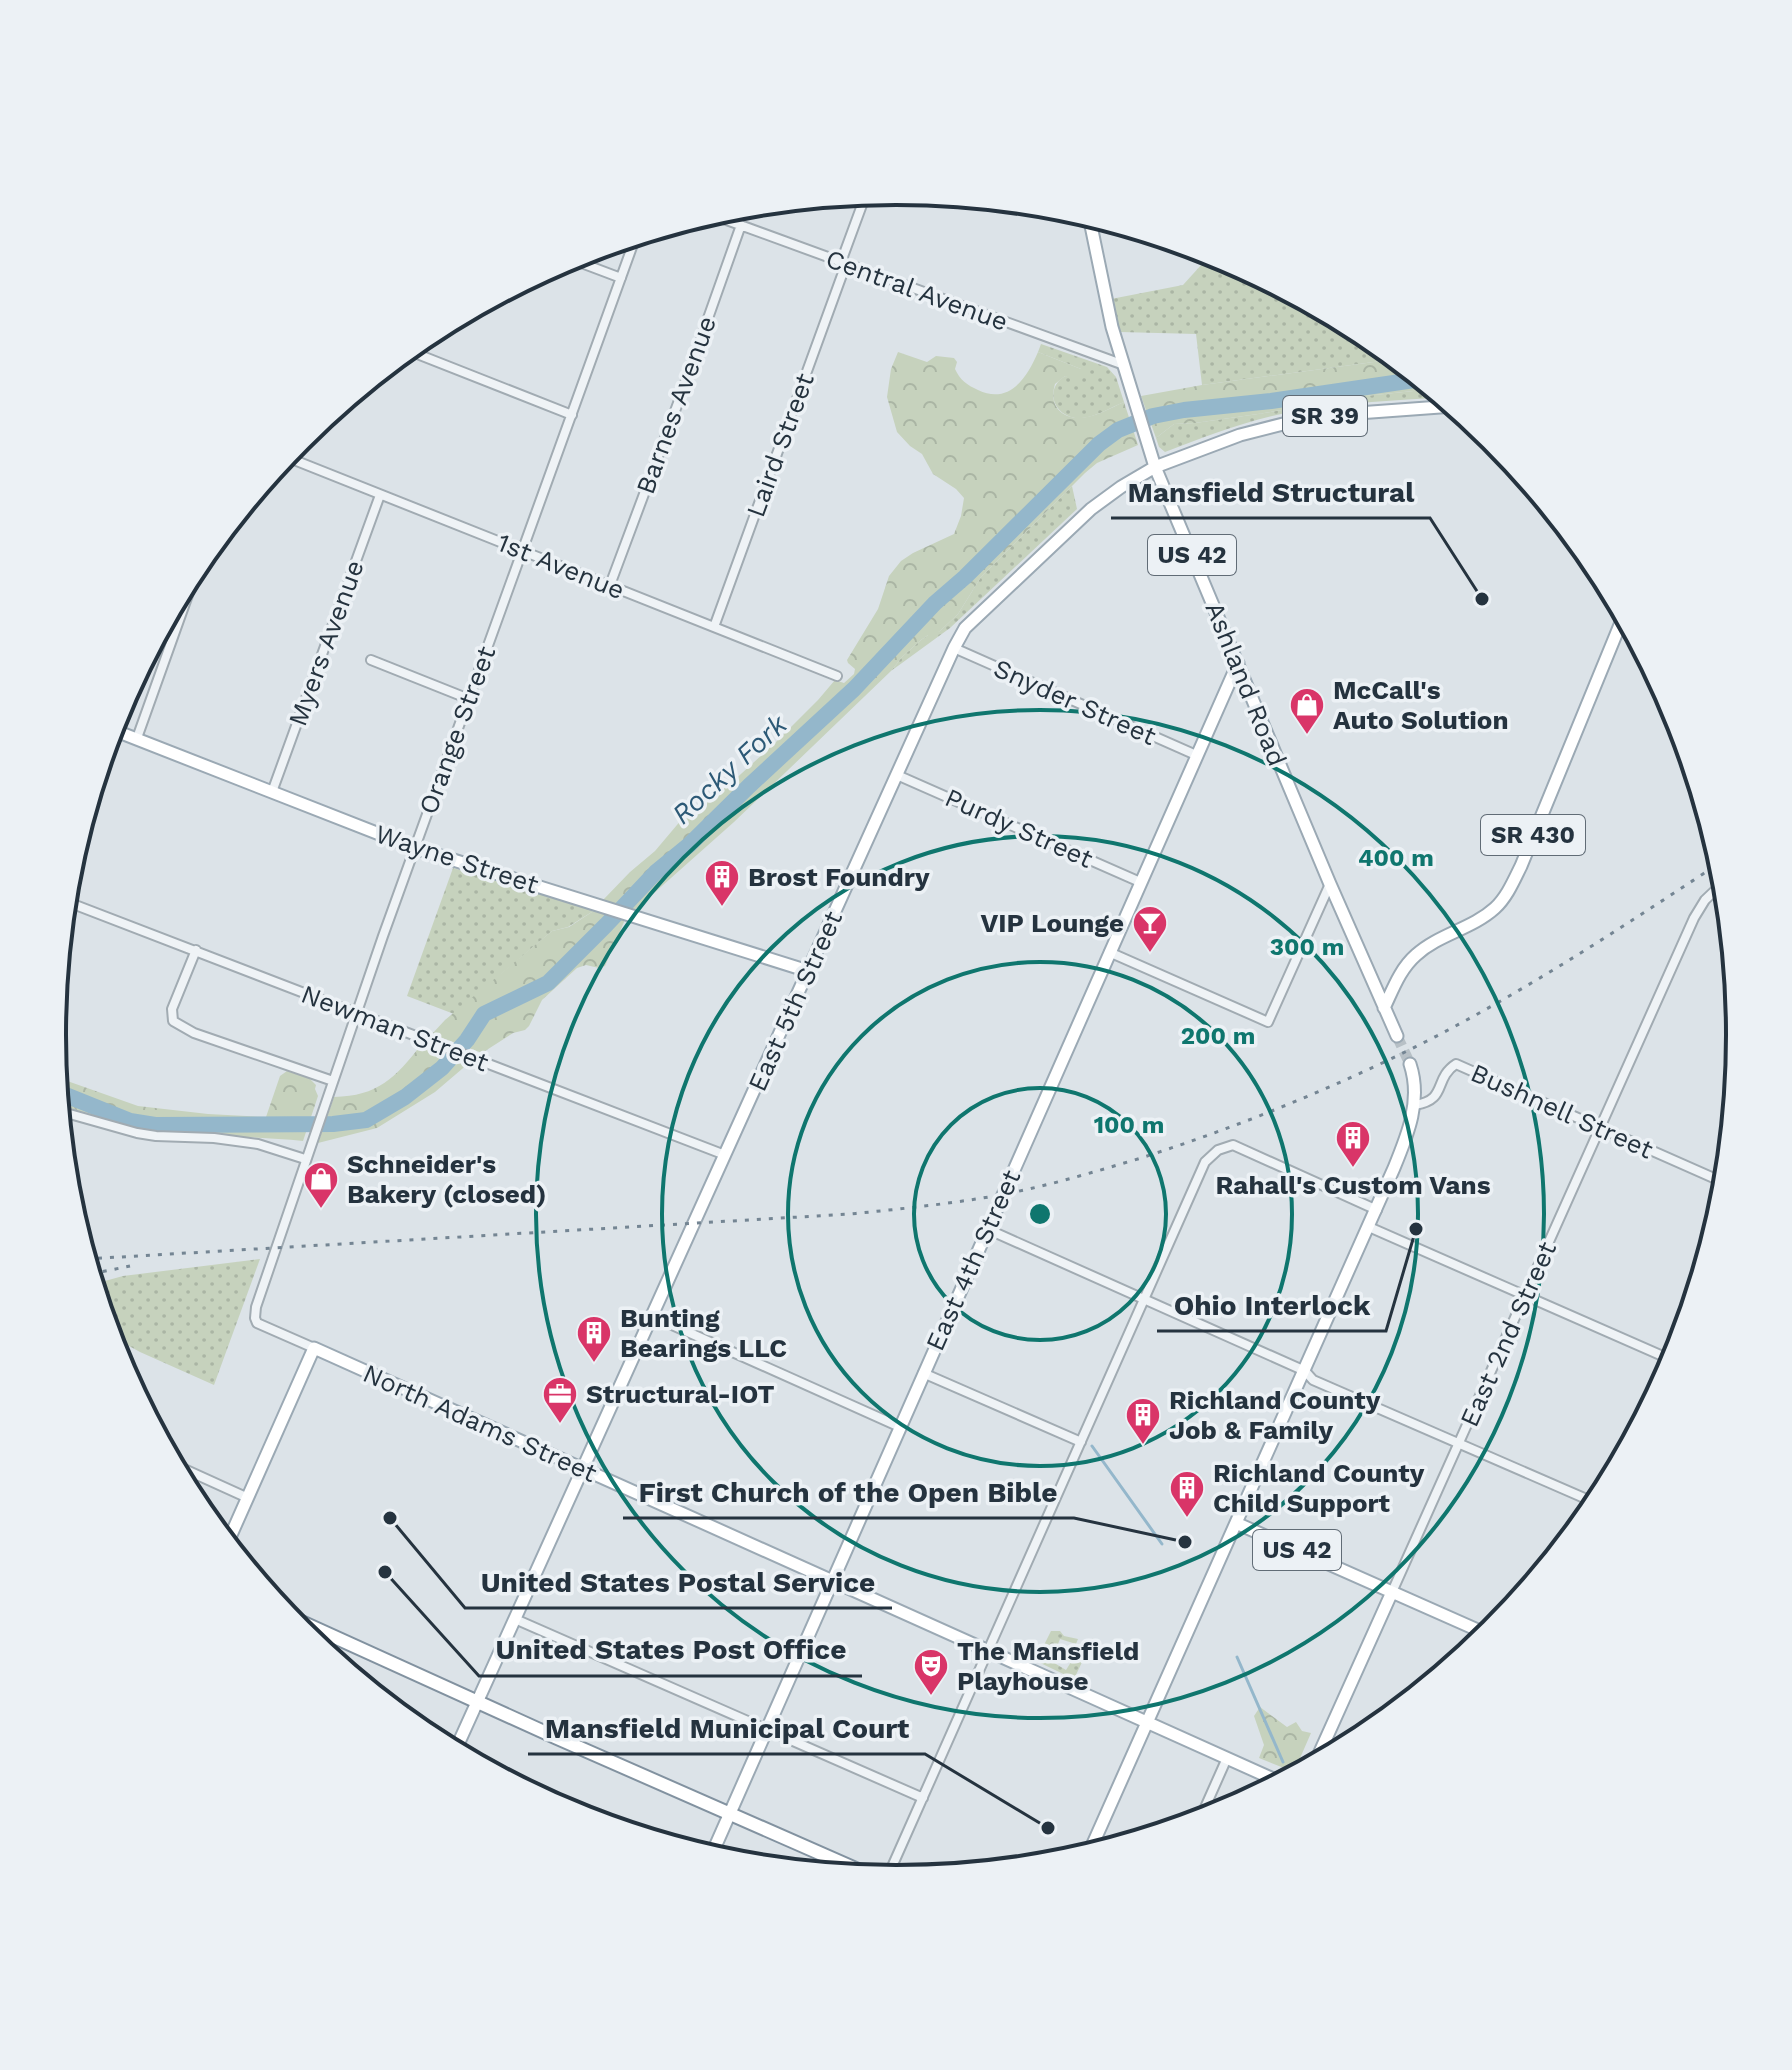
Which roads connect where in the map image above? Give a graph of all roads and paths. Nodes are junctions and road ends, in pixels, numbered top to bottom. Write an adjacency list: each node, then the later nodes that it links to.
1 (862, 206): 6 (street, Laird Street)
2 (731, 222): 3 (street, Central Avenue)
3 (741, 225): 6 (street, Central Avenue); 17 (street, Barnes Avenue)
4 (1091, 229): 10 (main road, Ashland Road / US 42)
5 (632, 248): 8 (street, Orange Street)
6 (844, 263): 10 (street, Central Avenue); 19 (street, Laird Street)
7 (586, 265): 8 (street)
8 (621, 278): 12 (street, Orange Street)
9 (421, 355): 12 (street)
10 (1124, 365): 14 (main road, Ashland Road / US 42)
11 (1438, 407): 14 (main road, East 5th Street / SR 39)
12 (572, 415): 16 (street, Orange Street)
13 (297, 461): 15 (street, 1st Avenue)
14 (1155, 467): 21 (main road, East 5th Street); 23 (main road, Ashland Road / US 42)
15 (380, 495): 16 (street, 1st Avenue); 30 (street, Myers Avenue)
16 (523, 551): 17 (street, 1st Avenue); 25 (street, Orange Street)
17 (610, 585): 19 (street, 1st Avenue)
18 (182, 612): 27 (street)
19 (714, 627): 24 (street, 1st Avenue)
20 (1619, 627): 39 (main road, SR 430)
21 (954, 648): 28 (street, Snyder Street); 29 (main road, East 5th Street)
22 (371, 660): 25 (street)
23 (1238, 663): 28 (main road, East 4th Street); 33 (main road, Ashland Road / US 42)
24 (837, 676)
25 (469, 699): 31 (street, Orange Street)
26 (123, 733): 27 (main road, Wayne Street)
27 (137, 738): 30 (main road, Wayne Street)
28 (1196, 755): 32 (main road, East 4th Street)
29 (897, 775): 32 (street, Purdy Street); 38 (main road, East 5th Street)
30 (272, 792): 31 (main road, Wayne Street)
31 (415, 848): 38 (main road, Wayne Street); 40 (street, Orange Street)
32 (1140, 882): 37 (main road, East 4th Street)
33 (1330, 884): 37 (street); 39 (main road, Ashland Road / US 42)
34 (1713, 892): 46 (street, East 2nd Street)
35 (77, 905): 36 (street, Newman Street)
36 (196, 950): 40 (street, Newman Street); 43 (street)
37 (1109, 952): 52 (main road, East 4th Street)
38 (808, 971): 47 (main road, East 5th Street)
39 (1384, 1008): 41 (main road, US 42)
40 (356, 1012): 43 (street, Orange Street); 47 (street, Newman Street)
41 (1397, 1036)
42 (1410, 1064): 44 (main road, US 42)
43 (331, 1086): 48 (street, Orange Street)
44 (1415, 1105): 46 (street, Bushnell Street); 50 (main road, US 42)
45 (70, 1114): 48 (street)
46 (1602, 1127): 49 (street, Bushnell Street); 53 (street, East 2nd Street)
47 (725, 1155): 55 (main road, East 5th Street)
48 (306, 1157): 56 (street, Orange Street)
49 (1713, 1178)
50 (1377, 1210): 51 (main road, US 42); 54 (street)
51 (1369, 1227): 53 (street); 59 (main road, US 42)
52 (987, 1229): 54 (street); 60 (main road, East 4th Street)
53 (1525, 1296): 58 (street); 63 (street, East 2nd Street)
54 (1144, 1299): 59 (street); 62 (street)
55 (652, 1316): 61 (street); 64 (main road, East 5th Street)
56 (255, 1318): 57 (street, North Adams Street)
57 (314, 1348): 64 (main road, North Adams Street); 66 (main road)
58 (1662, 1356)
59 (1305, 1371): 63 (street); 68 (main road, US 42)
60 (923, 1373): 61 (main road, East 4th Street); 62 (street)
61 (900, 1427): 70 (main road, East 4th Street)
62 (1081, 1442): 75 (street)
63 (1458, 1444): 67 (street); 71 (street, East 2nd Street)
64 (583, 1470): 70 (main road, North Adams Street); 72 (main road, East 5th Street)
65 (191, 1472): 66 (street)
66 (248, 1498): 69 (main road)
67 (1584, 1498)
68 (1236, 1523): 71 (main road, US 42); 77 (main road)
69 (232, 1532)
70 (831, 1582): 75 (main road, North Adams Street); 78 (main road, East 4th Street)
71 (1392, 1592): 74 (main road, US 42); 80 (main road, East 2nd Street)
72 (515, 1619): 76 (main road, East 5th Street); 78 (street)
73 (316, 1629): 76 (highway)
74 (1475, 1629)
75 (988, 1652): 77 (main road, North Adams Street); 83 (street)
76 (477, 1702): 79 (main road, East 5th Street); 85 (highway)
77 (1147, 1722): 81 (main road, North Adams Street); 86 (main road)
78 (767, 1728): 83 (street); 85 (main road, East 4th Street)
79 (460, 1741)
80 (1322, 1747)
81 (1227, 1758): 82 (main road, North Adams Street); 84 (street)
82 (1268, 1776)
83 (923, 1798): 89 (street)
84 (1206, 1805)
85 (729, 1813): 87 (main road, East 4th Street); 88 (highway)
86 (1094, 1841)
87 (716, 1845)
88 (842, 1863)
89 (893, 1865)

